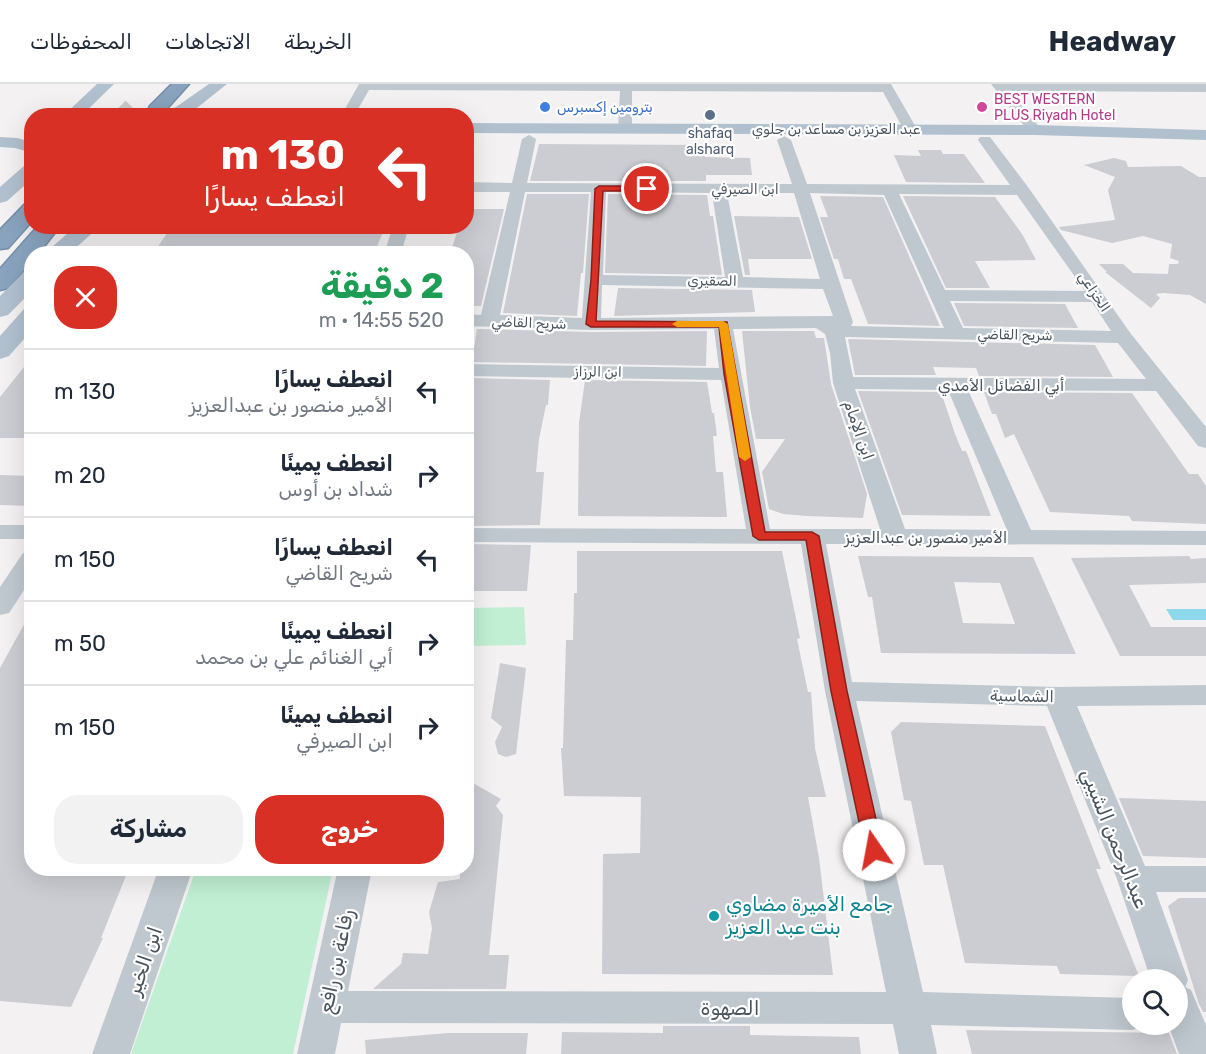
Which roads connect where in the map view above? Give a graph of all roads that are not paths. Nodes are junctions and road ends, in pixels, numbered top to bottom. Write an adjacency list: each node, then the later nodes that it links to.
1 (181, 84): 15 (highway)
2 (221, 84): 16 (main road); 17 (main road); 18 (main road)
3 (365, 85): 4 (street); 19 (street)
4 (473, 85): 10 (street)
5 (998, 85): 9 (street); 23 (street)
6 (667, 86): 7 (street); 10 (street)
7 (771, 86): 8 (street)
8 (886, 86): 22 (street)
9 (1148, 86): 11 (street)
10 (626, 87): 21 (street)
11 (1206, 88)
12 (116, 89): 13 (main road); 14 (main road)
13 (84, 108)
14 (98, 108)
15 (165, 108)
16 (186, 108)
17 (198, 108)
18 (205, 108)
19 (352, 108)
20 (474, 128): 21 (main road, عبد العزيز بن مساعد بن جلوي)
21 (625, 128): 22 (main road, عبد العزيز بن مساعد بن جلوي)
22 (910, 129): 23 (main road, عبد العزيز بن مساعد بن جلوي)
23 (1035, 129): 26 (main road, عبد العزيز بن مساعد بن جلوي)
24 (24, 132): 25 (main road)
25 (1, 134): 31 (main road)
26 (1206, 135)
27 (474, 139): 28 (main road, عبد العزيز بن مساعد بن جلوي)
28 (529, 139): 29 (main road, عبد العزيز بن مساعد بن جلوي); 35 (street)
29 (784, 140): 30 (main road, عبد العزيز بن مساعد بن جلوي); 38 (street, ابن الإمام)
30 (985, 140): 32 (main road, عبد العزيز بن مساعد بن جلوي); 40 (street, الخزاعي)
31 (24, 144)
32 (1206, 145)
33 (24, 177): 41 (main road)
34 (474, 187): 35 (street, ابن الصيرفي)
35 (517, 188): 36 (street, ابن الصيرفي); 59 (street)
36 (599, 189): 37 (street, ابن الصيرفي); 51 (street)
37 (719, 189): 38 (street, ابن الصيرفي); 52 (street)
38 (802, 189): 39 (street, ابن الصيرفي); 54 (street, ابن الإمام)
39 (887, 190): 40 (street, ابن الصيرفي); 56 (street)
40 (1023, 190): 57 (street, الخزاعي)
41 (0, 197)
42 (24, 217): 46 (highway)
43 (43, 234): 47 (highway)
44 (71, 234): 48 (main road)
45 (80, 234): 49 (main road)
46 (0, 243)
47 (32, 246)
48 (61, 246)
49 (64, 246)
50 (24, 256): 53 (highway)
51 (596, 280): 52 (street, الصقيري); 62 (street)
52 (735, 282): 54 (street, الصقيري)
53 (0, 283)
54 (829, 284): 64 (street, ابن الإمام)
55 (24, 285): 58 (main road)
56 (937, 295): 57 (street); 65 (street)
57 (1098, 297): 66 (street, الخزاعي)
58 (0, 310)
59 (474, 321)
60 (24, 323): 67 (main road)
61 (474, 324): 62 (street, شريح القاضي)
62 (591, 324): 63 (street, شريح القاضي)
63 (723, 324): 64 (street, شريح القاضي); 69 (street)
64 (833, 326): 65 (street, شريح القاضي); 70 (street, ابن الإمام)
65 (956, 333): 66 (street, شريح القاضي)
66 (1124, 337): 72 (street, الخزاعي)
67 (0, 351)
68 (474, 370): 69 (street, ابن الرزاز)
69 (730, 374): 77 (street)
70 (843, 383): 71 (street, أبي الفضائل الأمدي); 81 (street, ابن الإمام)
71 (956, 385): 72 (street, أبي الفضائل الأمدي); 79 (street)
72 (1160, 385): 73 (street, الخزاعي)
73 (1206, 441)
74 (0, 532): 75 (street)
75 (24, 532)
76 (474, 535): 77 (street, الأمير منصور بن عبدالعزيز)
77 (759, 536): 78 (street, الأمير منصور بن عبدالعزيز)
78 (812, 536): 81 (street, الأمير منصور بن عبدالعزيز); 84 (street)
79 (1022, 537): 80 (street, الأمير منصور بن عبدالعزيز); 81 (street, الأمير منصور بن عبدالعزيز)
80 (1206, 538)
81 (896, 539)
82 (24, 570): 83 (street)
83 (0, 607)
84 (839, 691): 86 (street, الشماسية); 93 (street)
85 (1206, 695): 86 (street, الشماسية)
86 (1058, 697): 89 (street, عبدالرحمن الشيبي)
87 (174, 876): 96 (street, ابن الخير)
88 (353, 876): 92 (street, رفاعة بن رافع)
89 (1134, 879): 90 (street); 91 (street, عبدالرحمن الشيبي)
90 (1206, 879)
91 (1166, 969)
92 (327, 1007): 93 (street, الصهوة); 97 (street, رفاعة بن رافع)
93 (909, 1008): 94 (street, الصهوة); 98 (street)
94 (1122, 1014)
95 (1188, 1031): 99 (street)
96 (111, 1054)
97 (316, 1054)
98 (918, 1054)
99 (1198, 1054)

